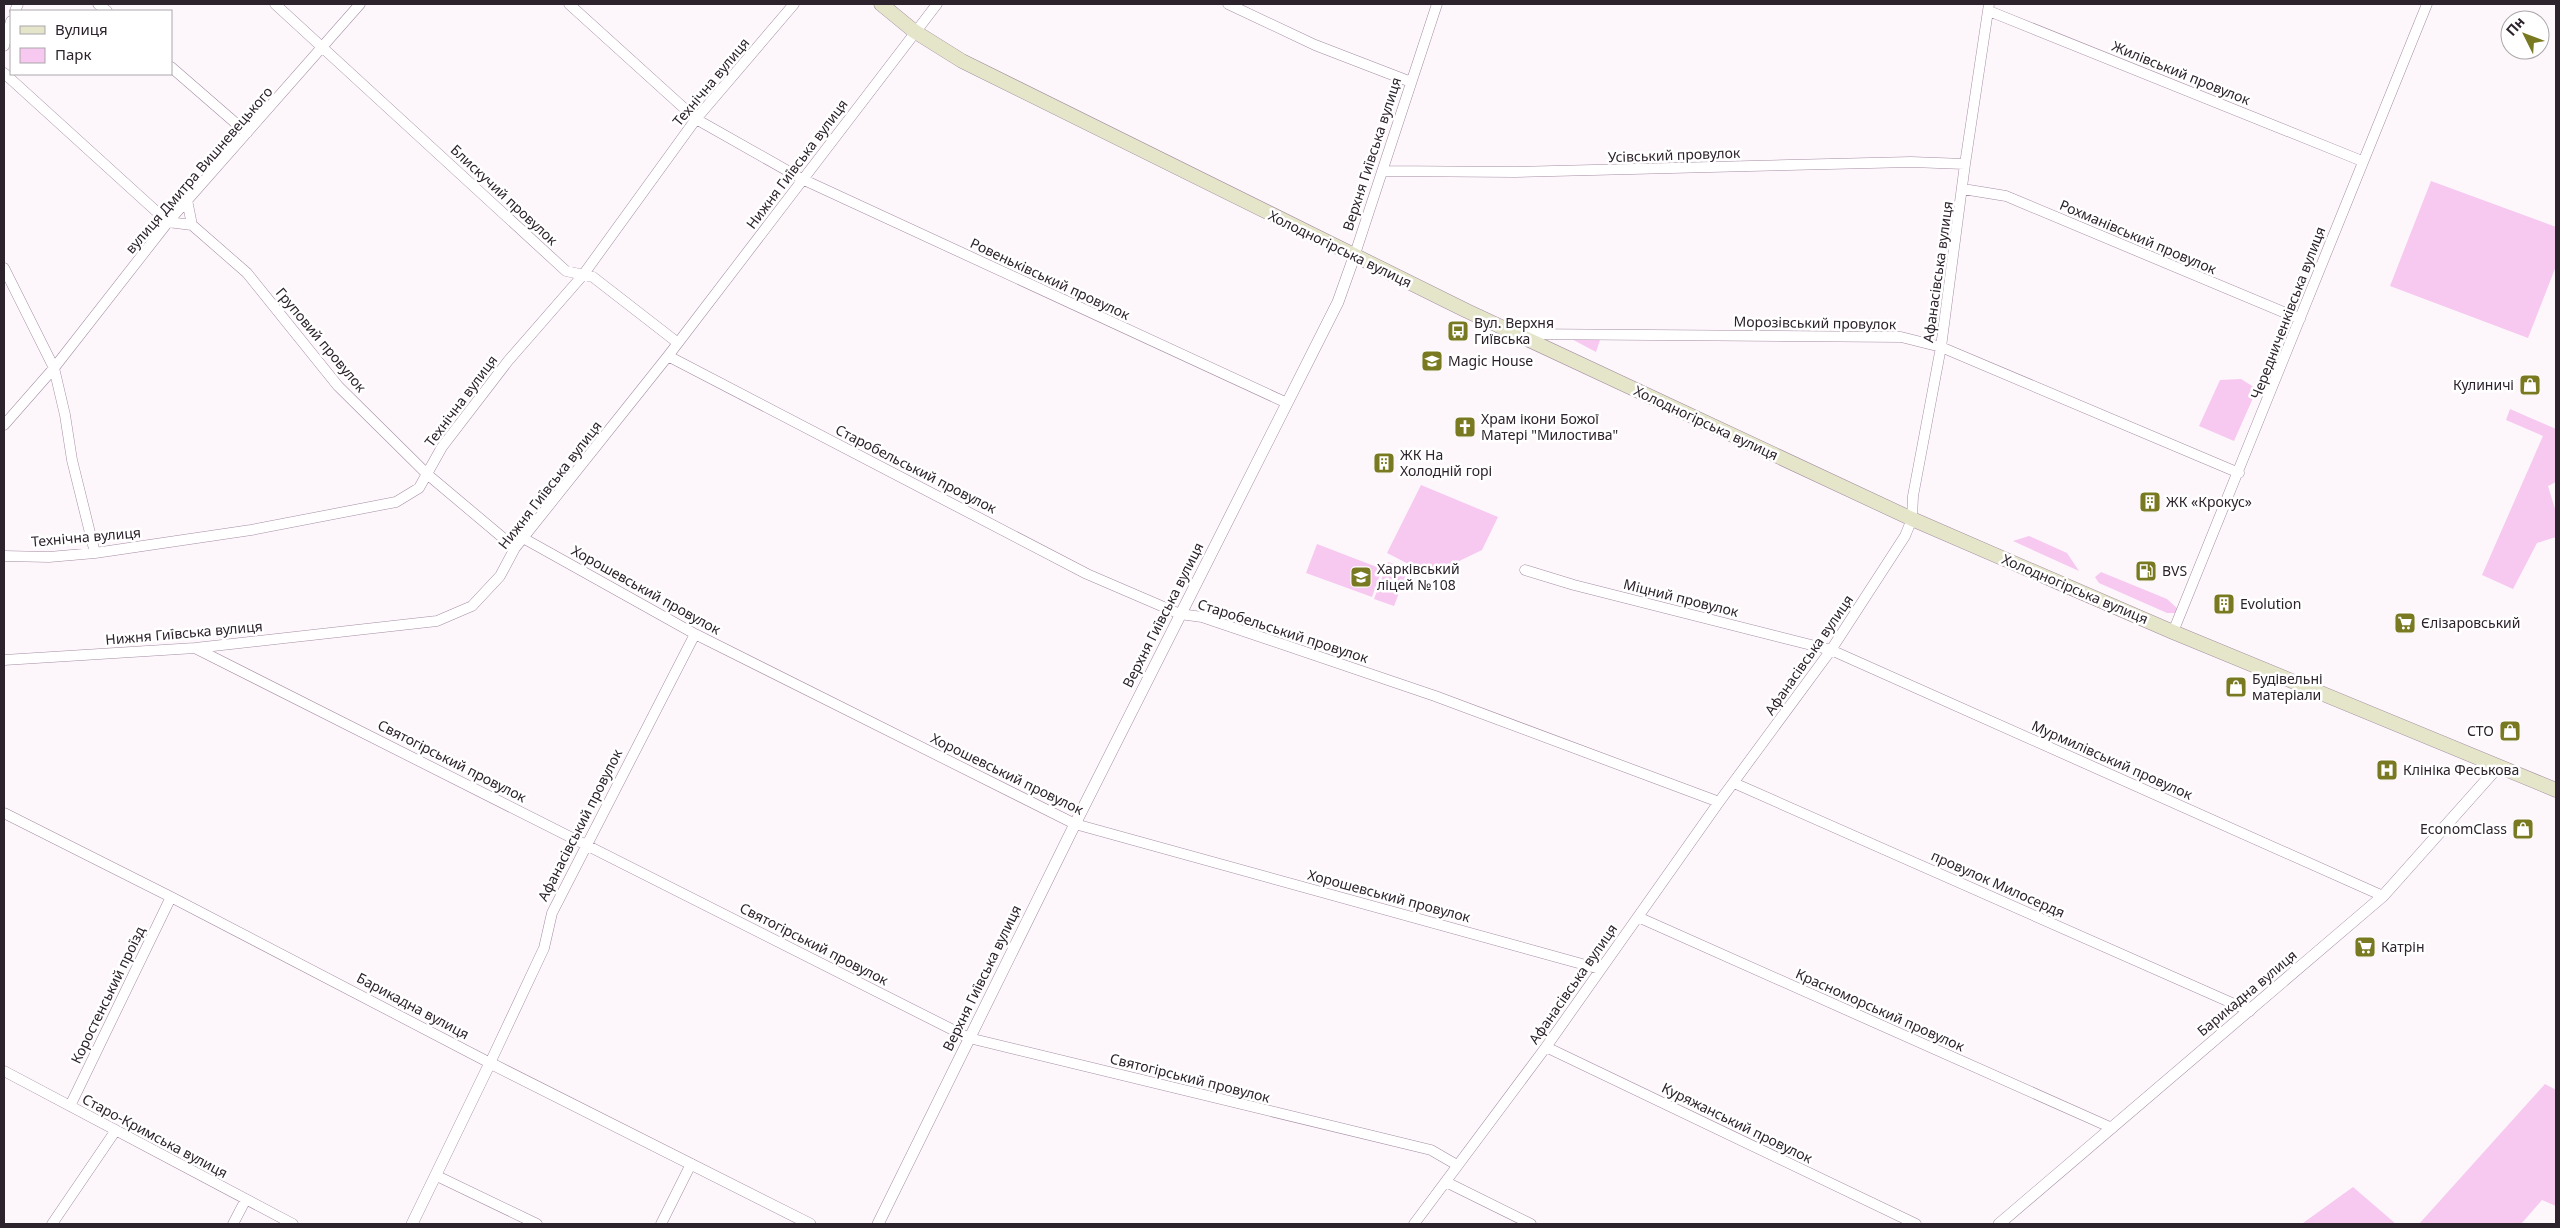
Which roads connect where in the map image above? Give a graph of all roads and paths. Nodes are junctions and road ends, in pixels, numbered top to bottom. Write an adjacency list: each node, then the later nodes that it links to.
1 (275, 4): 14 (street, Блискучий провулок)
2 (360, 4): 14 (street, вулиця Дмитра Вишневецького)
3 (569, 4): 18 (street, Ровеньківський провулок)
4 (794, 4): 18 (street, Технічна вулиця)
5 (881, 4): 12 (main road, Холодногірська вулиця)
6 (937, 4): 12 (street, Нижня Гиївська вулиця)
7 (1228, 4): 17 (street)
8 (1437, 4): 17 (street, Верхня Гиївська вулиця)
9 (2423, 5): 20 (street, Чередниченківська вулиця)
10 (1989, 7): 20 (street, Жилівський провулок); 21 (street, Афанасівська вулиця)
11 (10, 25): 13 (street)
12 (914, 31): 23 (street, Нижня Гиївська вулиця); 28 (main road, Холодногірська вулиця)
13 (4, 46)
14 (324, 47): 19 (street, вулиця Дмитра Вишневецького); 30 (street, Блискучий провулок)
15 (172, 68): 19 (street)
16 (4, 73): 26 (street)
17 (1411, 82): 22 (street, Верхня Гиївська вулиця)
18 (696, 119): 23 (street, Ровеньківський провулок); 30 (street, Технічна вулиця)
19 (247, 133): 25 (street, вулиця Дмитра Вишневецького)
20 (2362, 161): 31 (street, Чередниченківська вулиця)
21 (1965, 164): 22 (street, Усівський провулок); 24 (street, Афанасівська вулиця)
22 (1383, 171): 28 (street, Верхня Гиївська вулиця)
23 (802, 180): 33 (street, Нижня Гиївська вулиця); 37 (street, Ровеньківський провулок)
24 (1963, 189): 31 (street, Рохманівський провулок); 34 (street, Афанасівська вулиця)
25 (187, 200): 26 (street, вулиця Дмитра Вишневецького); 27 (street)
26 (168, 222): 27 (street); 36 (street, вулиця Дмитра Вишневецького)
27 (192, 225): 40 (street, Груповий провулок)
28 (1354, 257): 32 (main road, Холодногірська вулиця); 37 (street, Верхня Гиївська вулиця)
29 (4, 268): 36 (street)
30 (583, 274): 33 (street, Блискучий провулок); 40 (street, Технічна вулиця)
31 (2300, 320): 39 (street, Чередниченківська вулиця)
32 (1513, 334): 34 (street, Морозівський провулок); 41 (main road, Холодногірська вулиця)
33 (678, 343): 35 (street, Нижня Гиївська вулиця)
34 (1941, 347): 39 (street, Морозівський провулок); 41 (street, Афанасівська вулиця)
35 (668, 356): 42 (street, Нижня Гиївська вулиця); 47 (street, Старобельський провулок)
36 (54, 368): 38 (street, вулиця Дмитра Вишневецького); 44 (street)
37 (1287, 403): 47 (street, Верхня Гиївська вулиця)
38 (4, 425)
39 (2239, 473): 48 (street, Чередниченківська вулиця)
40 (427, 474): 43 (street, Груповий провулок); 44 (street, Технічна вулиця)
41 (1912, 519): 48 (main road, Холодногірська вулиця); 51 (street, Афанасівська вулиця)
42 (523, 538): 43 (street, Нижня Гиївська вулиця); 49 (street, Хорошевський провулок)
43 (515, 548): 50 (street, Нижня Гиївська вулиця)
44 (95, 553): 45 (street, Технічна вулиця)
45 (4, 556)
46 (1525, 570): 51 (street, Міцний провулок)
47 (1180, 614): 56 (street, Старобельський провулок); 58 (street, Верхня Гиївська вулиця)
48 (2173, 632): 53 (main road, Холодногірська вулиця)
49 (695, 634): 58 (street, Хорошевський провулок); 59 (street, Афанасівський провулок)
50 (194, 648): 52 (street, Нижня Гиївська вулиця); 59 (street, Святогірський провулок)
51 (1831, 650): 54 (street, Афанасівська вулиця); 60 (street, Мурмилівський провулок)
52 (4, 660)
53 (2498, 767): 55 (main road, Холодногірська вулиця); 60 (street, Барикадна вулиця)
54 (1734, 783): 56 (street, Афанасівська вулиця); 64 (street, провулок Милосердя)
55 (2556, 790)
56 (1719, 802): 62 (street, Афанасівська вулиця)
57 (4, 813): 61 (street, Барикадна вулиця)
58 (1075, 824): 63 (street, Хорошевський провулок); 65 (street, Верхня Гиївська вулиця)
59 (588, 844): 65 (street, Святогірський провулок); 67 (street, Афанасівський провулок)
60 (2382, 896): 64 (street, Барикадна вулиця)
61 (171, 897): 67 (street, Барикадна вулиця); 69 (street, Коростенський проїзд)
62 (1638, 917): 63 (street, Афанасівська вулиця); 70 (street, Красноморський провулок)
63 (1600, 969): 66 (street, Афанасівська вулиця)
64 (2250, 1011): 70 (street, Барикадна вулиця)
65 (969, 1038): 73 (street, Святогірський провулок); 84 (street, Верхня Гиївська вулиця)
66 (1546, 1047): 73 (street, Афанасівська вулиця); 87 (street, Куряжанський провулок)
67 (490, 1063): 72 (street, Барикадна вулиця); 74 (street, Афанасівський провулок)
68 (4, 1071): 69 (street, Старо-Кримська вулиця)
69 (70, 1106): 71 (street, Старо-Кримська вулиця)
70 (2112, 1128): 88 (street, Барикадна вулиця)
71 (116, 1130): 76 (street, Старо-Кримська вулиця); 77 (street)
72 (691, 1164): 82 (street); 83 (street, Барикадна вулиця)
73 (1457, 1165): 75 (street, Афанасівська вулиця)
74 (437, 1176): 80 (street, Афанасівський провулок); 81 (street)
75 (1446, 1182): 85 (street, Афанасівська вулиця); 86 (street)
76 (245, 1201): 78 (street); 79 (street, Старо-Кримська вулиця)
77 (52, 1224)
78 (234, 1224)
79 (293, 1224)
80 (412, 1224)
81 (537, 1224)
82 (661, 1224)
83 (810, 1224)
84 (878, 1224)
85 (1414, 1224)
86 (1531, 1224)
87 (1916, 1224)
88 (1999, 1224)

